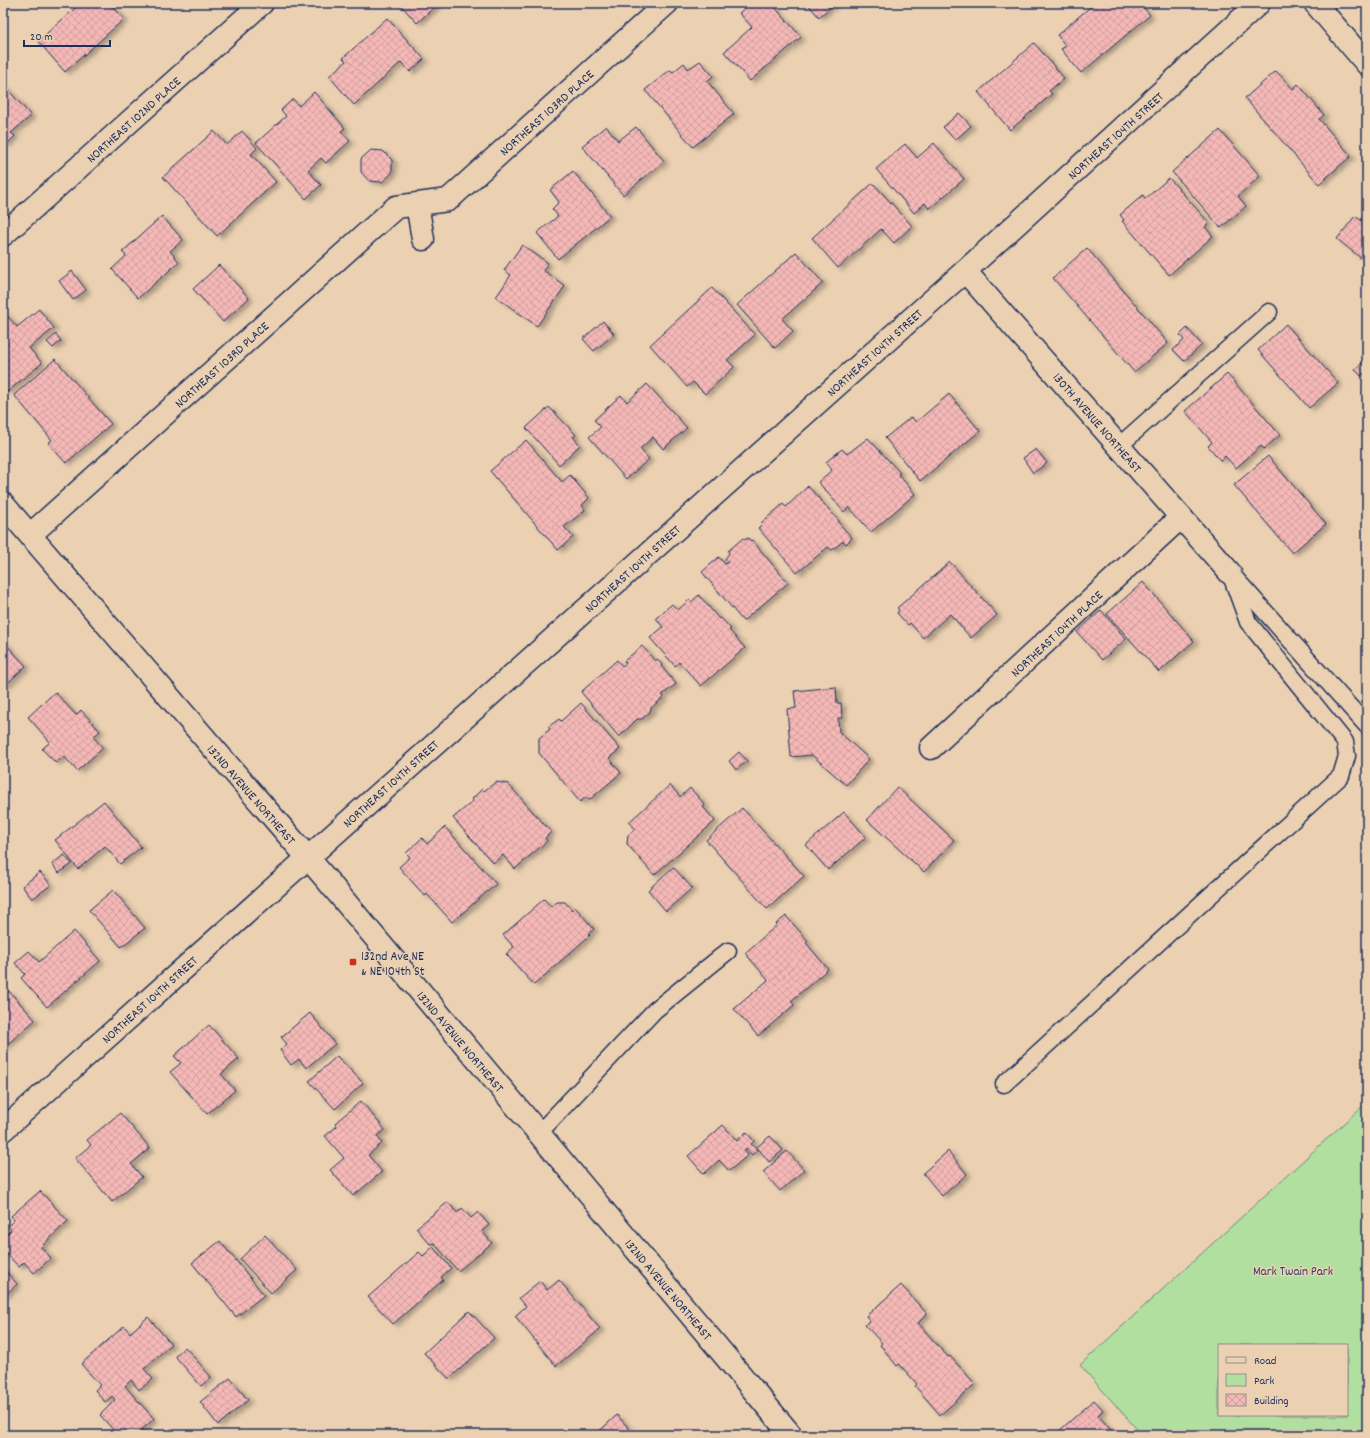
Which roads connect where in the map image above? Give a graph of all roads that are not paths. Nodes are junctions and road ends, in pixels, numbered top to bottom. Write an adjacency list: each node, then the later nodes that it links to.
1 (262, 3): 7 (street, NORTHEAST 102ND PLACE)
2 (667, 3): 6 (street, NORTHEAST 103RD PLACE)
3 (1259, 3): 9 (street, NORTHEAST 104TH STREET)
4 (1315, 3): 5 (street)
5 (1367, 64)
6 (417, 204): 8 (street); 14 (street, NORTHEAST 103RD PLACE)
7 (3, 235)
8 (423, 239)
9 (965, 271): 11 (street, 130TH AVENUE NORTHEAST); 18 (street, NORTHEAST 104TH STREET)
10 (1269, 312): 11 (lane)
11 (1119, 446): 13 (street, 130TH AVENUE NORTHEAST)
12 (3, 504): 14 (street, 132ND AVENUE NORTHEAST)
13 (1182, 517): 15 (street, 130TH AVENUE NORTHEAST); 17 (street, NORTHEAST 104TH PLACE)
14 (30, 535): 18 (street, 132ND AVENUE NORTHEAST)
15 (1230, 572): 16 (lane); 20 (lane)
16 (1367, 726)
17 (931, 748)
18 (307, 858): 21 (street, NORTHEAST 104TH STREET); 22 (street, 132ND AVENUE NORTHEAST)
19 (728, 951): 22 (lane)
20 (1004, 1084)
21 (3, 1130)
22 (538, 1133): 23 (street, 132ND AVENUE NORTHEAST)
23 (791, 1435)

